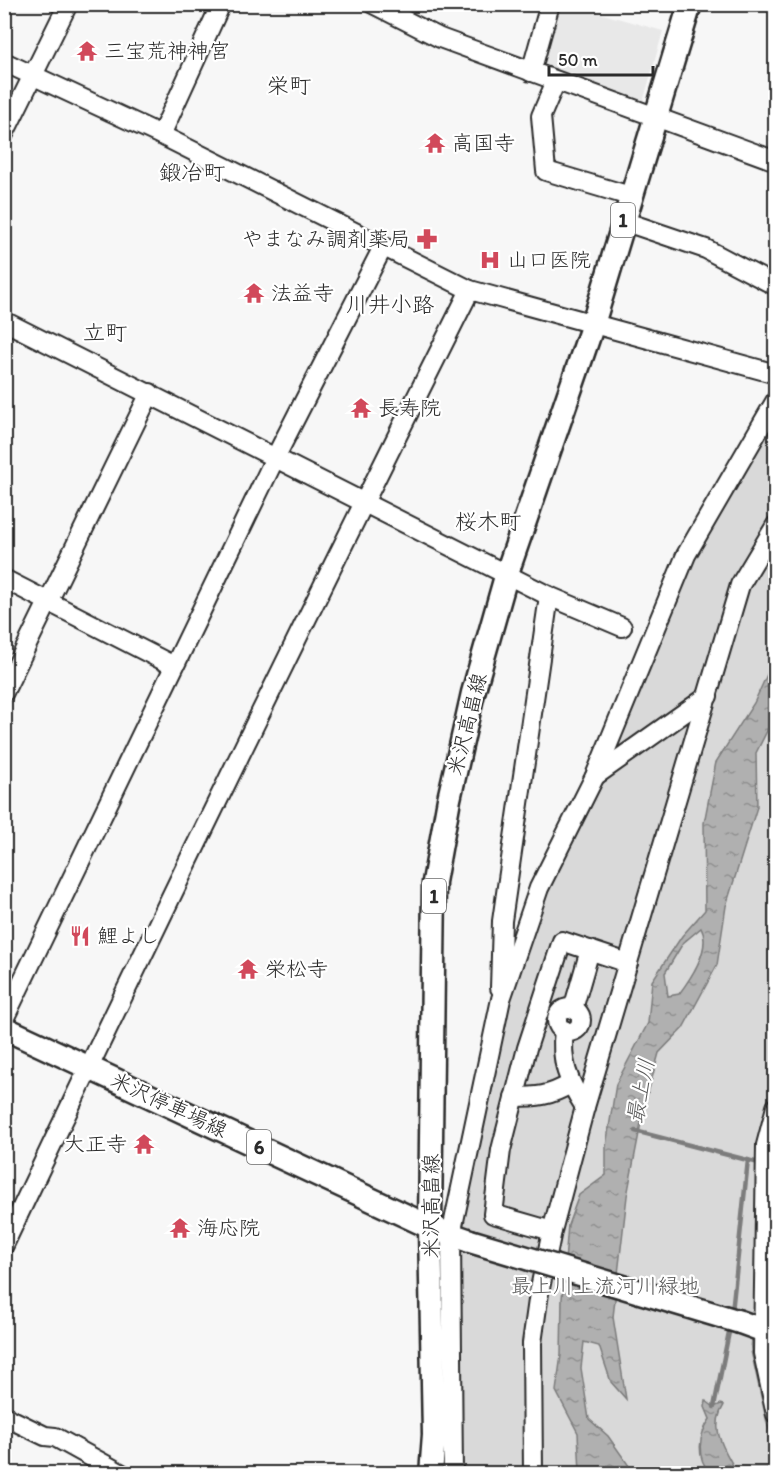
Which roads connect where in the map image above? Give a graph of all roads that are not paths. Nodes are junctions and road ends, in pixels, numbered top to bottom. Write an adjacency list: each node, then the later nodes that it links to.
1 (68, 4): 8 (street)
2 (221, 4): 12 (street)
3 (373, 4): 7 (street)
4 (550, 4): 7 (street)
5 (690, 4): 10 (main road, 米沢高畠線 / 1)
6 (4, 62): 8 (street)
7 (531, 72): 9 (street)
8 (32, 76): 11 (street); 12 (street)
9 (556, 81): 10 (street); 14 (street)
10 (656, 116): 13 (street); 14 (main road, 米沢高畠線 / 1)
11 (4, 134)
12 (161, 135): 16 (street)
13 (776, 161)
14 (630, 196): 15 (main road, 米沢高畠線 / 1)
15 (623, 221): 17 (street); 20 (main road, 米沢高畠線 / 1)
16 (384, 247): 18 (street); 24 (street)
17 (776, 286)
18 (470, 290): 20 (street); 25 (street)
19 (4, 321): 22 (street)
20 (593, 324): 21 (street); 27 (main road, 米沢高畠線 / 1)
21 (776, 374)
22 (150, 393): 24 (street); 30 (street)
23 (776, 400): 35 (street)
24 (275, 458): 25 (street); 32 (street)
25 (363, 503): 27 (street); 41 (street)
26 (776, 525): 34 (street)
27 (507, 573): 29 (street); 47 (main road, 米沢高畠線 / 1)
28 (4, 579): 30 (street)
29 (549, 596): 31 (street); 38 (street)
30 (49, 602): 32 (street); 33 (street)
31 (622, 627)
32 (174, 666): 39 (street)
33 (4, 692)
34 (708, 696): 35 (street); 37 (street)
35 (595, 776): 38 (street)
36 (590, 950): 37 (street); 42 (street); 43 (street)
37 (628, 963): 44 (street)
38 (501, 999): 47 (street)
39 (4, 1019)
40 (4, 1028): 41 (main road, 米沢停車場線 / 6)
41 (89, 1067): 47 (main road, 米沢停車場線 / 6); 48 (street)
42 (570, 1084): 43 (street); 44 (street)
43 (514, 1097): 46 (street)
44 (585, 1107): 46 (street)
45 (776, 1107): 49 (street)
46 (552, 1231): 56 (street)
47 (450, 1234): 50 (main road, 米沢停車場線 / 6, bridge); 54 (main road, 米沢高畠線 / 1); 55 (street)
48 (4, 1245)
49 (770, 1264): 50 (street)
50 (769, 1332): 51 (street)
51 (776, 1414)
52 (4, 1416): 53 (street)
53 (122, 1473)
54 (431, 1473)
55 (453, 1473)
56 (533, 1473)

